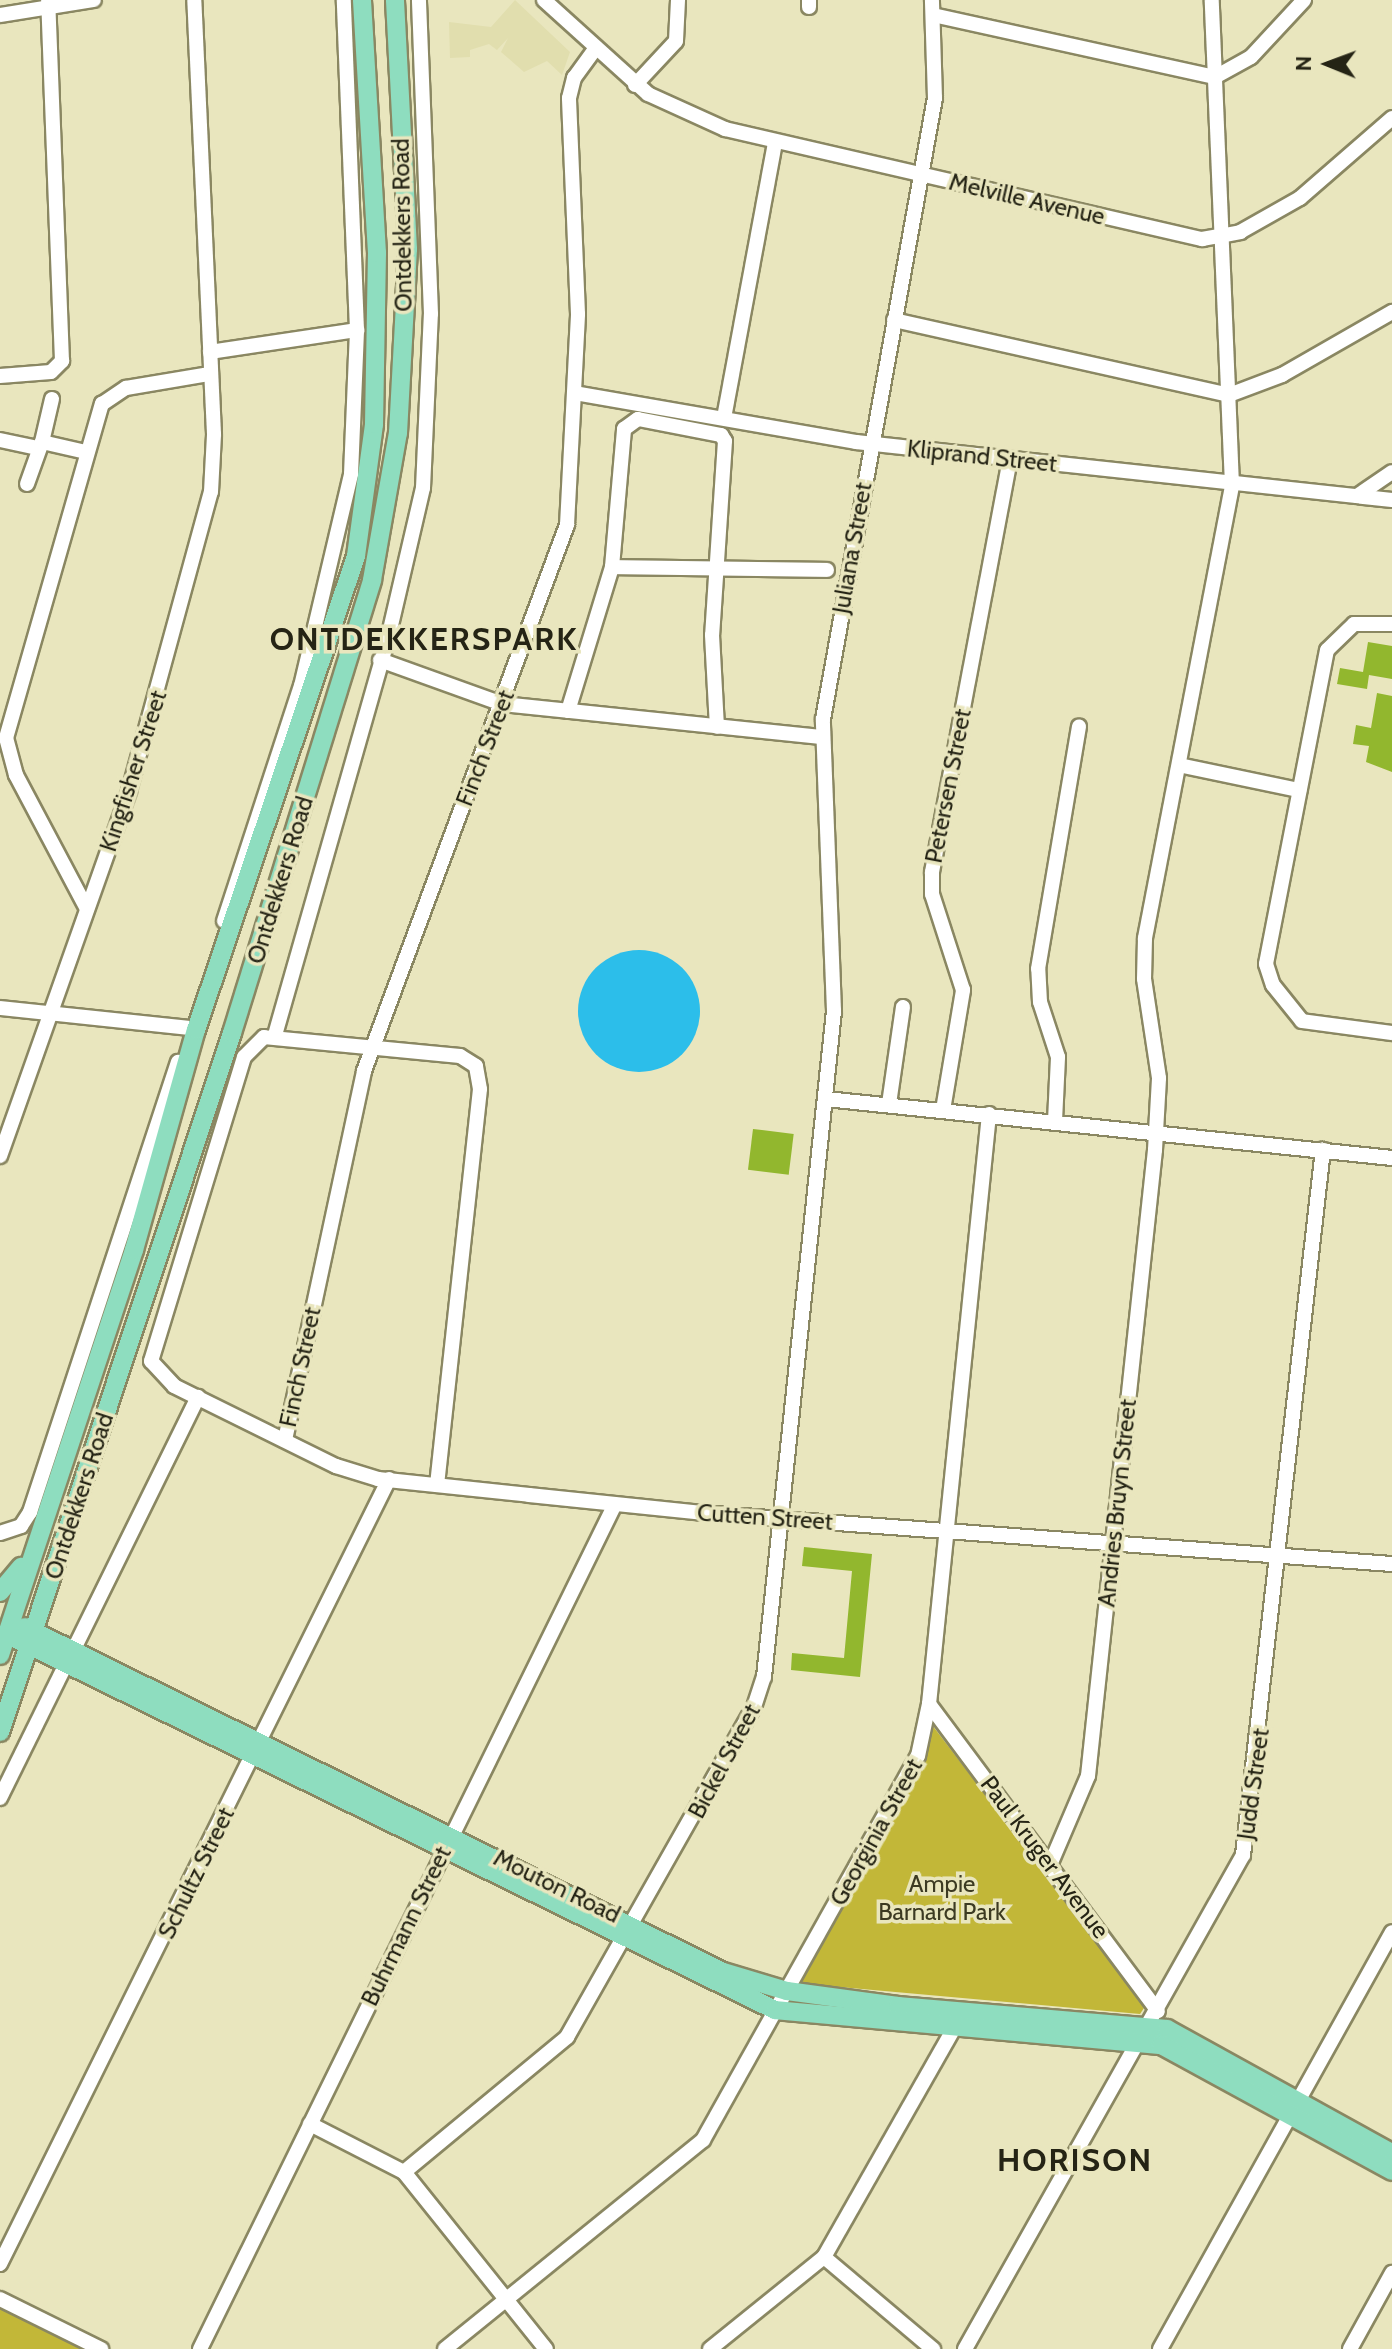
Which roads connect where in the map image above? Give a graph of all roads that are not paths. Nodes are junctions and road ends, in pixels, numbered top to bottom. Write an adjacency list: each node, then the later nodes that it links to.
1 (94, 0): 11 (street)
2 (194, 0): 24 (street, Kingfisher Street)
3 (344, 0): 23 (street, Ontdekkers Road)
4 (362, 0): 76 (main road, Ontdekkers Road)
5 (395, 0): 85 (main road, Ontdekkers Road)
6 (419, 0): 45 (street, Ontdekkers Road)
7 (678, 0): 16 (street)
8 (1212, 0): 15 (street, Andries Bruyn Street)
9 (1304, 0): 15 (street)
10 (550, 2): 14 (street, Melville Avenue)
11 (49, 5): 13 (street); 26 (street)
12 (932, 8): 15 (street); 19 (street, Juliana Street)
13 (0, 15)
14 (596, 48): 16 (street, Melville Avenue); 27 (street, Finch Street)
15 (1215, 77): 20 (street, Andries Bruyn Street)
16 (635, 85): 18 (street, Melville Avenue)
17 (1392, 118): 20 (street)
18 (775, 142): 19 (street, Melville Avenue); 30 (street)
19 (919, 175): 20 (street, Melville Avenue); 22 (street, Juliana Street)
20 (1223, 238): 28 (street, Andries Bruyn Street)
21 (1392, 312): 28 (street)
22 (894, 320): 28 (street); 32 (street, Juliana Street)
23 (357, 330): 24 (street); 58 (street, Ontdekkers Road)
24 (210, 352): 25 (street, Kingfisher Street)
25 (210, 374): 34 (street); 54 (street, Kingfisher Street)
26 (0, 376)
27 (575, 393): 30 (street, Kliprand Street); 46 (street, Finch Street)
28 (1229, 395): 38 (street, Andries Bruyn Street)
29 (52, 399): 33 (street)
30 (724, 418): 32 (street, Kliprand Street)
31 (0, 440): 33 (street)
32 (871, 444): 35 (street, Kliprand Street); 50 (street, Juliana Street)
33 (40, 445): 34 (street); 37 (street)
34 (86, 452): 51 (street)
35 (1010, 459): 38 (street, Kliprand Street); 64 (street, Petersen Street)
36 (1392, 472): 39 (street)
37 (27, 484)
38 (1232, 485): 39 (street, Kliprand Street); 52 (street, Andries Bruyn Street)
39 (1357, 496): 40 (street, Kliprand Street)
40 (1392, 500)
41 (718, 566): 42 (street); 42 (street); 43 (street); 49 (street)
42 (612, 567): 47 (street)
43 (827, 570)
44 (1392, 624): 53 (street)
45 (380, 660): 46 (street); 60 (street, Ontdekkers Road)
46 (502, 704): 47 (street); 61 (street, Finch Street)
47 (568, 711): 49 (street)
48 (1079, 726): 66 (street)
49 (717, 727): 50 (street)
50 (821, 737): 62 (street, Juliana Street)
51 (3, 746): 54 (street)
52 (1179, 765): 53 (street); 67 (street, Andries Bruyn Street)
53 (1299, 790): 59 (street)
54 (87, 909): 57 (street, Kingfisher Street)
55 (903, 1007): 63 (street)
56 (0, 1008): 57 (street)
57 (48, 1013): 58 (street); 69 (street, Kingfisher Street)
58 (190, 1028): 79 (street, Ontdekkers Road)
59 (1392, 1033)
60 (275, 1035): 61 (street); 71 (street, Cutten Street)
61 (373, 1047): 72 (street, Finch Street); 74 (street)
62 (826, 1099): 63 (street); 77 (street, Bickel Street)
63 (889, 1104): 64 (street)
64 (943, 1110): 65 (street)
65 (989, 1114): 66 (street); 78 (street, Georginia Street)
66 (1055, 1121): 67 (street)
67 (1156, 1133): 68 (street); 80 (street, Andries Bruyn Street)
68 (1323, 1150): 70 (street); 81 (street, Judd Street)
69 (0, 1156)
70 (1392, 1158)
71 (198, 1397): 72 (street, Cutten Street); 87 (street)
72 (285, 1440): 73 (street, Cutten Street)
73 (389, 1479): 74 (street, Cutten Street); 90 (street, Schultz Street)
74 (437, 1485): 75 (street, Cutten Street)
75 (615, 1504): 77 (street, Cutten Street); 92 (street, Buhrmann Street)
76 (46, 1516): 83 (main road); 84 (main road, Ontdekkers Road)
77 (780, 1519): 78 (street, Cutten Street); 94 (street, Bickel Street)
78 (946, 1530): 80 (street, Cutten Street); 88 (street, Georginia Street)
79 (0, 1533)
80 (1112, 1541): 81 (street, Cutten Street); 93 (street, Andries Bruyn Street)
81 (1279, 1551): 82 (street, Cutten Street); 99 (street, Judd Street)
82 (1392, 1564)
83 (0, 1592)
84 (4, 1625): 85 (main road, Mouton Road); 86 (main road, Ontdekkers Road)
85 (34, 1638): 87 (main road, Mouton Road); 89 (main road, Ontdekkers Road)
86 (0, 1655)
87 (70, 1656): 90 (main road, Mouton Road); 91 (street)
88 (929, 1704): 93 (street, Paul Kruger Avenue); 96 (street, Georginia Street)
89 (0, 1732)
90 (258, 1747): 92 (main road, Mouton Road); 106 (street, Schultz Street)
91 (0, 1798)
92 (448, 1841): 94 (main road, Mouton Road); 101 (street, Buhrmann Street)
93 (1050, 1865): 99 (street, Paul Kruger Avenue)
94 (631, 1931): 96 (main road, Mouton Road); 97 (main road, Mouton Road); 104 (street, Bickel Street)
95 (1392, 1932): 100 (street)
96 (787, 1991): 97 (street, Georginia Street); 98 (main road, Mouton Road)
97 (775, 2010): 98 (main road, Mouton Road); 109 (street, Georginia Street)
98 (958, 2020): 99 (main road, Mouton Road); 105 (street)
99 (1150, 2025): 100 (main road, Paul Kruger Avenue); 116 (street, Judd Street)
100 (1295, 2108): 102 (main road, Paul Kruger Avenue); 103 (main road, Paul Kruger Avenue); 117 (street)
101 (310, 2124): 104 (street); 111 (street, Buhrmann Street)
102 (1392, 2153)
103 (1392, 2171)
104 (404, 2172): 109 (street)
105 (824, 2257): 114 (street); 115 (street)
106 (0, 2264)
107 (1392, 2273): 118 (street)
108 (0, 2299): 110 (street)
109 (507, 2300): 112 (street, Georginia Street); 113 (street)
110 (101, 2349)
111 (200, 2349)
112 (445, 2349)
113 (546, 2349)
114 (710, 2349)
115 (933, 2349)
116 (965, 2349)
117 (1160, 2349)
118 (1350, 2349)

